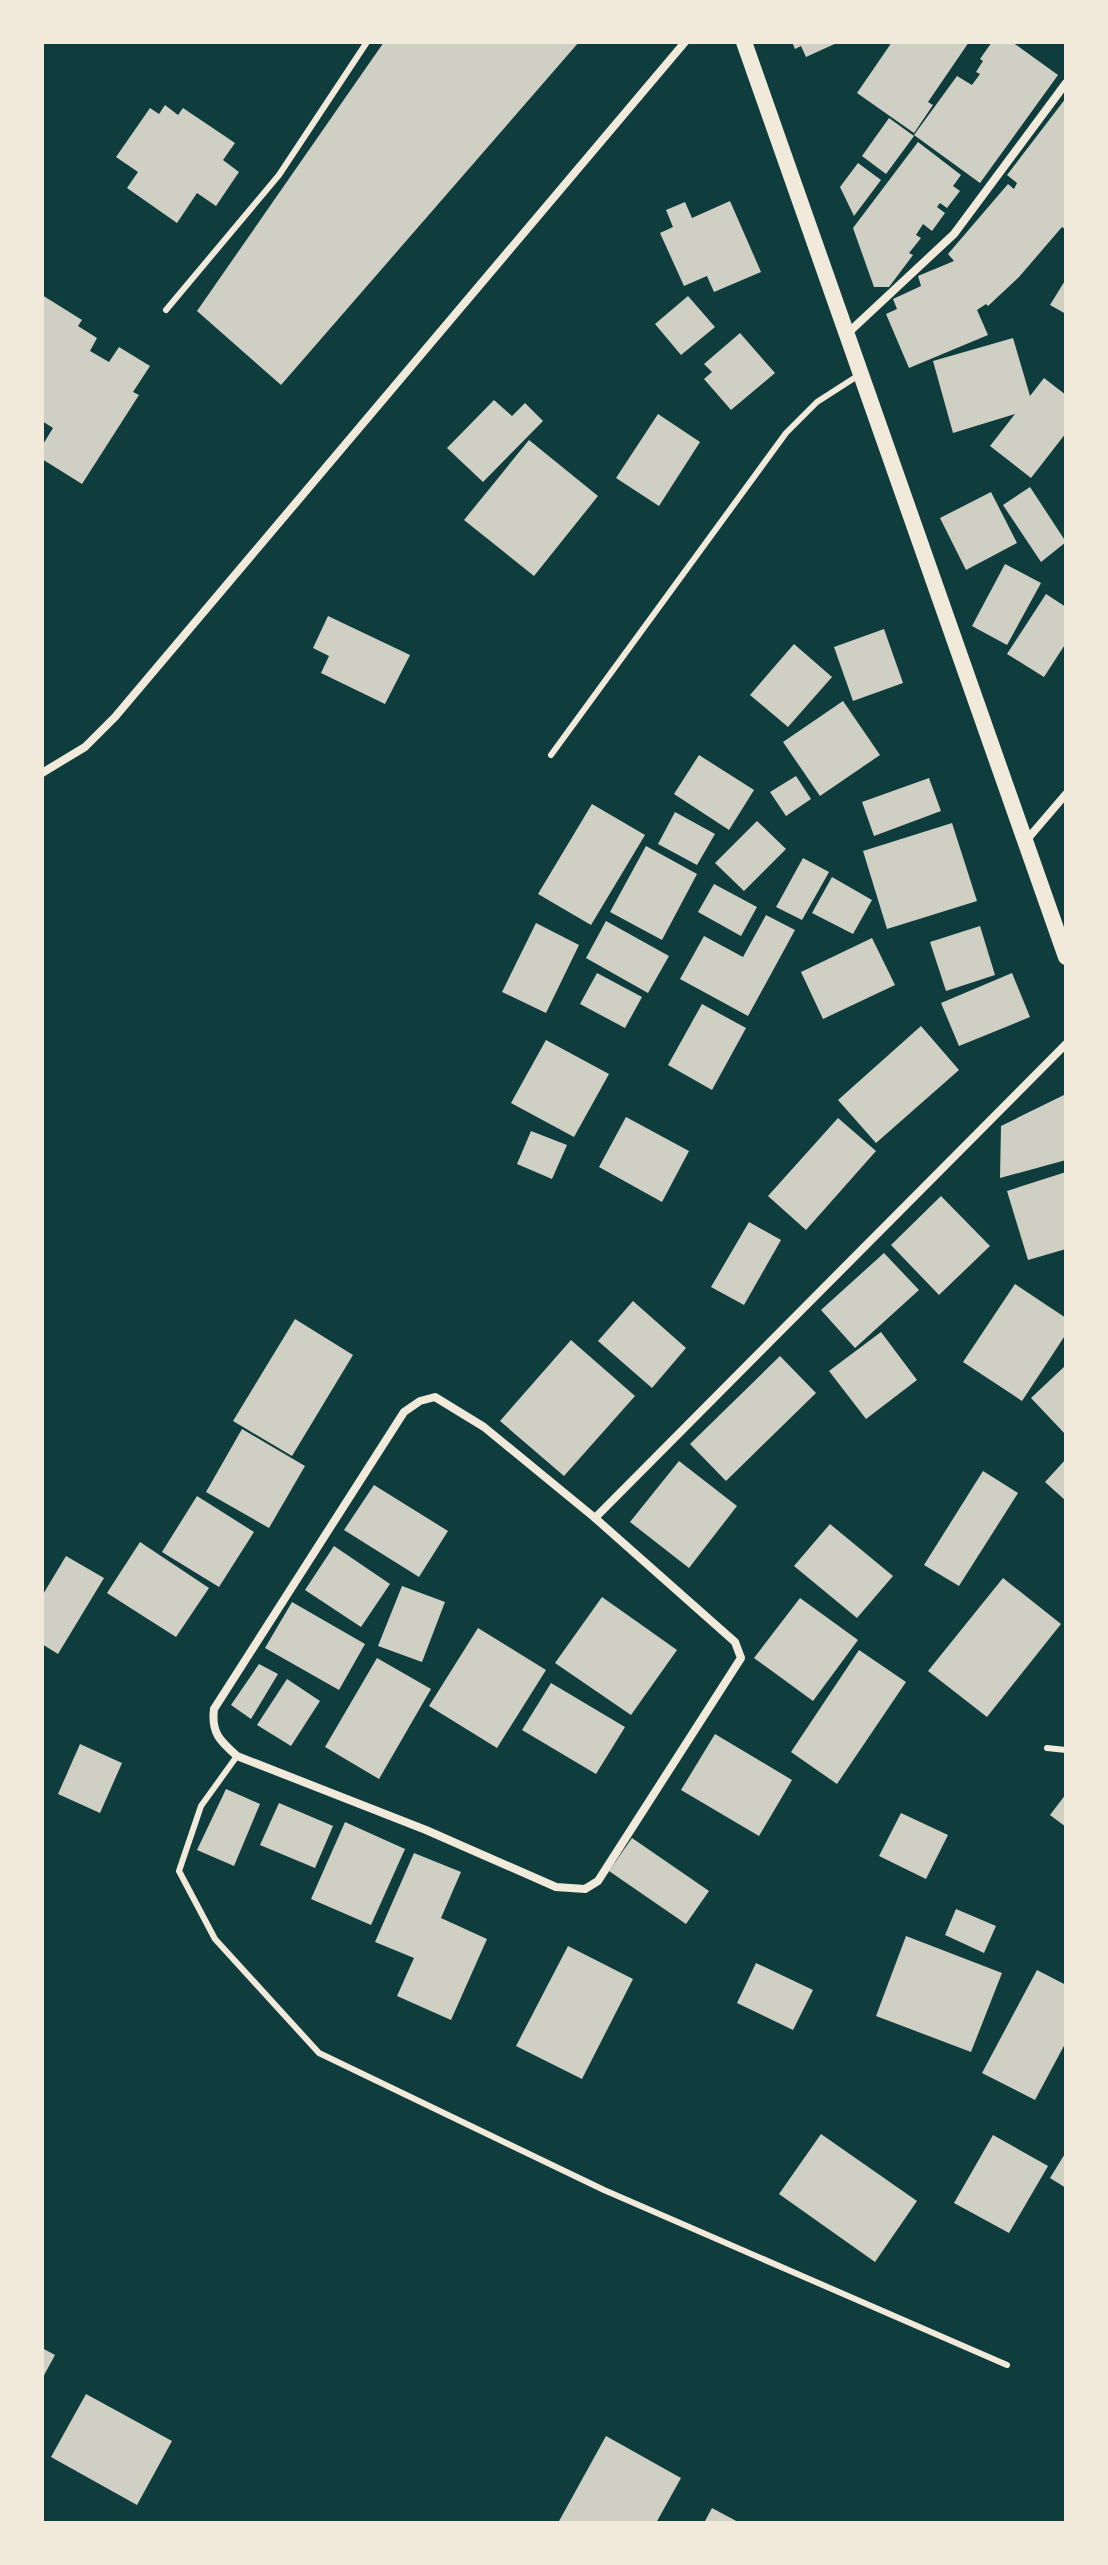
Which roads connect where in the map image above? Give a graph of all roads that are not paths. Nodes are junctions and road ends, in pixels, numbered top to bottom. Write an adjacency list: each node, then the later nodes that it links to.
1 (367, 42): 5 (lane)
2 (685, 42): 9 (street)
3 (744, 42): 6 (main road)
4 (1066, 83): 6 (street)
5 (166, 310)
6 (849, 332): 7 (main road)
7 (863, 372): 8 (lane); 11 (main road)
8 (551, 755)
9 (42, 773)
10 (1066, 794): 11 (street)
11 (1024, 844): 12 (main road)
12 (1066, 957)
13 (1066, 1044): 14 (street)
14 (595, 1518): 17 (street); 17 (street)
15 (1047, 1748): 16 (lane)
16 (1066, 1750)
17 (237, 1756): 18 (lane)
18 (1007, 2365)

